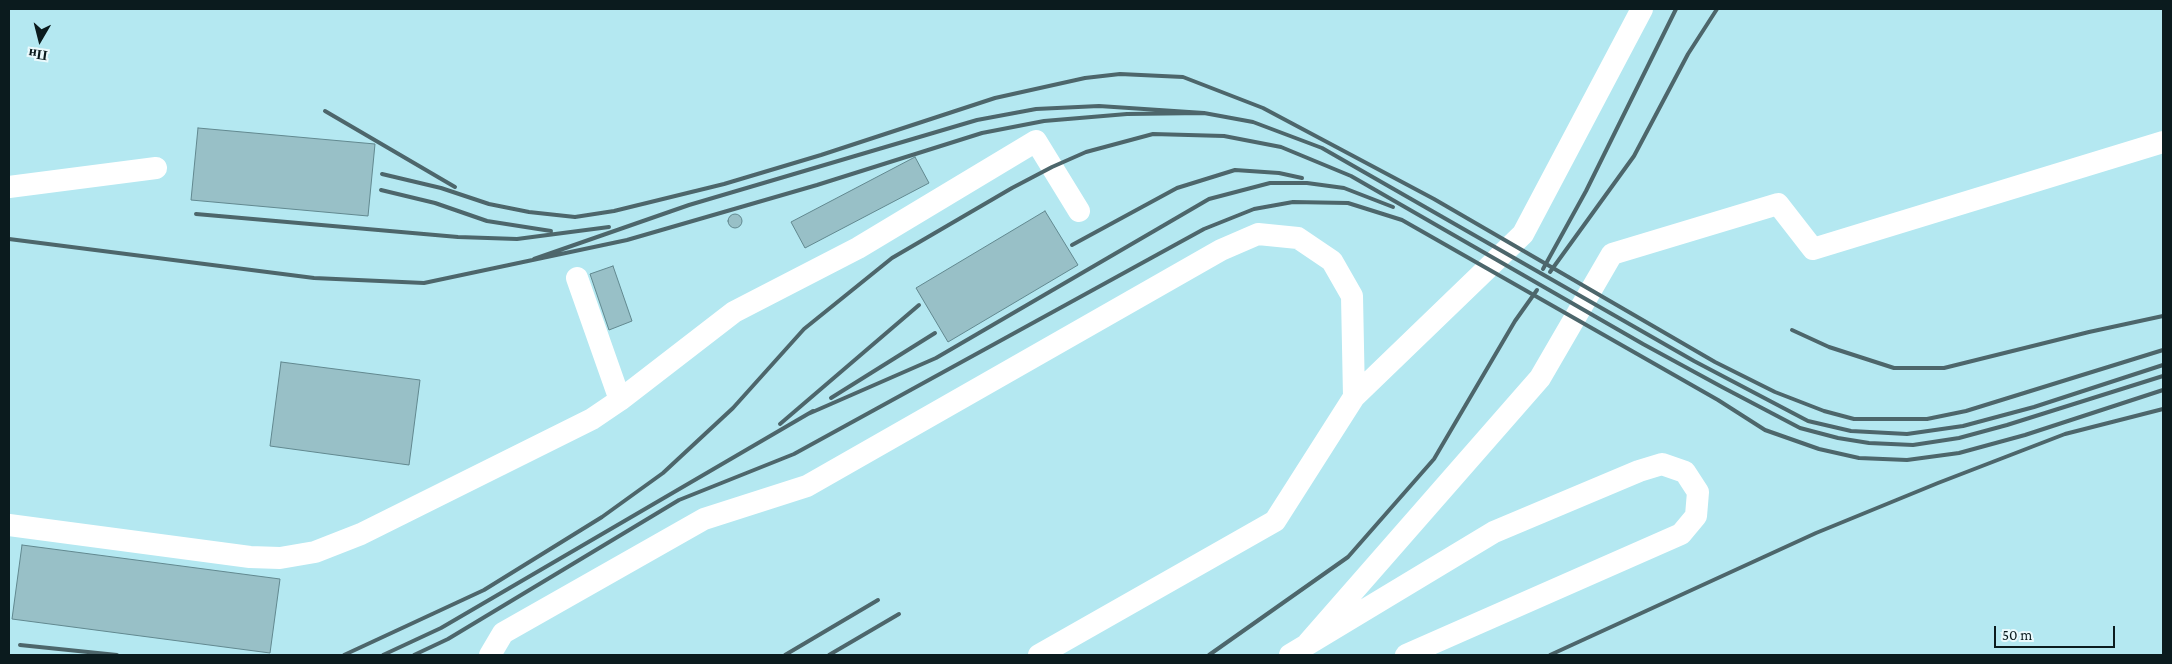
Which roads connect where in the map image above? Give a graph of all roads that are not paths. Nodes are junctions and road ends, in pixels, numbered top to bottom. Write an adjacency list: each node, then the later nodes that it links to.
1 (1642, 9): 7 (lane)
2 (2163, 142): 10 (lane)
3 (156, 168): 4 (lane)
4 (9, 187)
5 (1079, 211): 8 (lane)
6 (577, 278): 8 (lane)
7 (1354, 396): 11 (lane); 12 (lane)
8 (620, 400): 9 (lane)
9 (9, 525)
10 (1299, 649): 13 (lane)
11 (490, 655)
12 (1039, 655)
13 (1406, 655)

